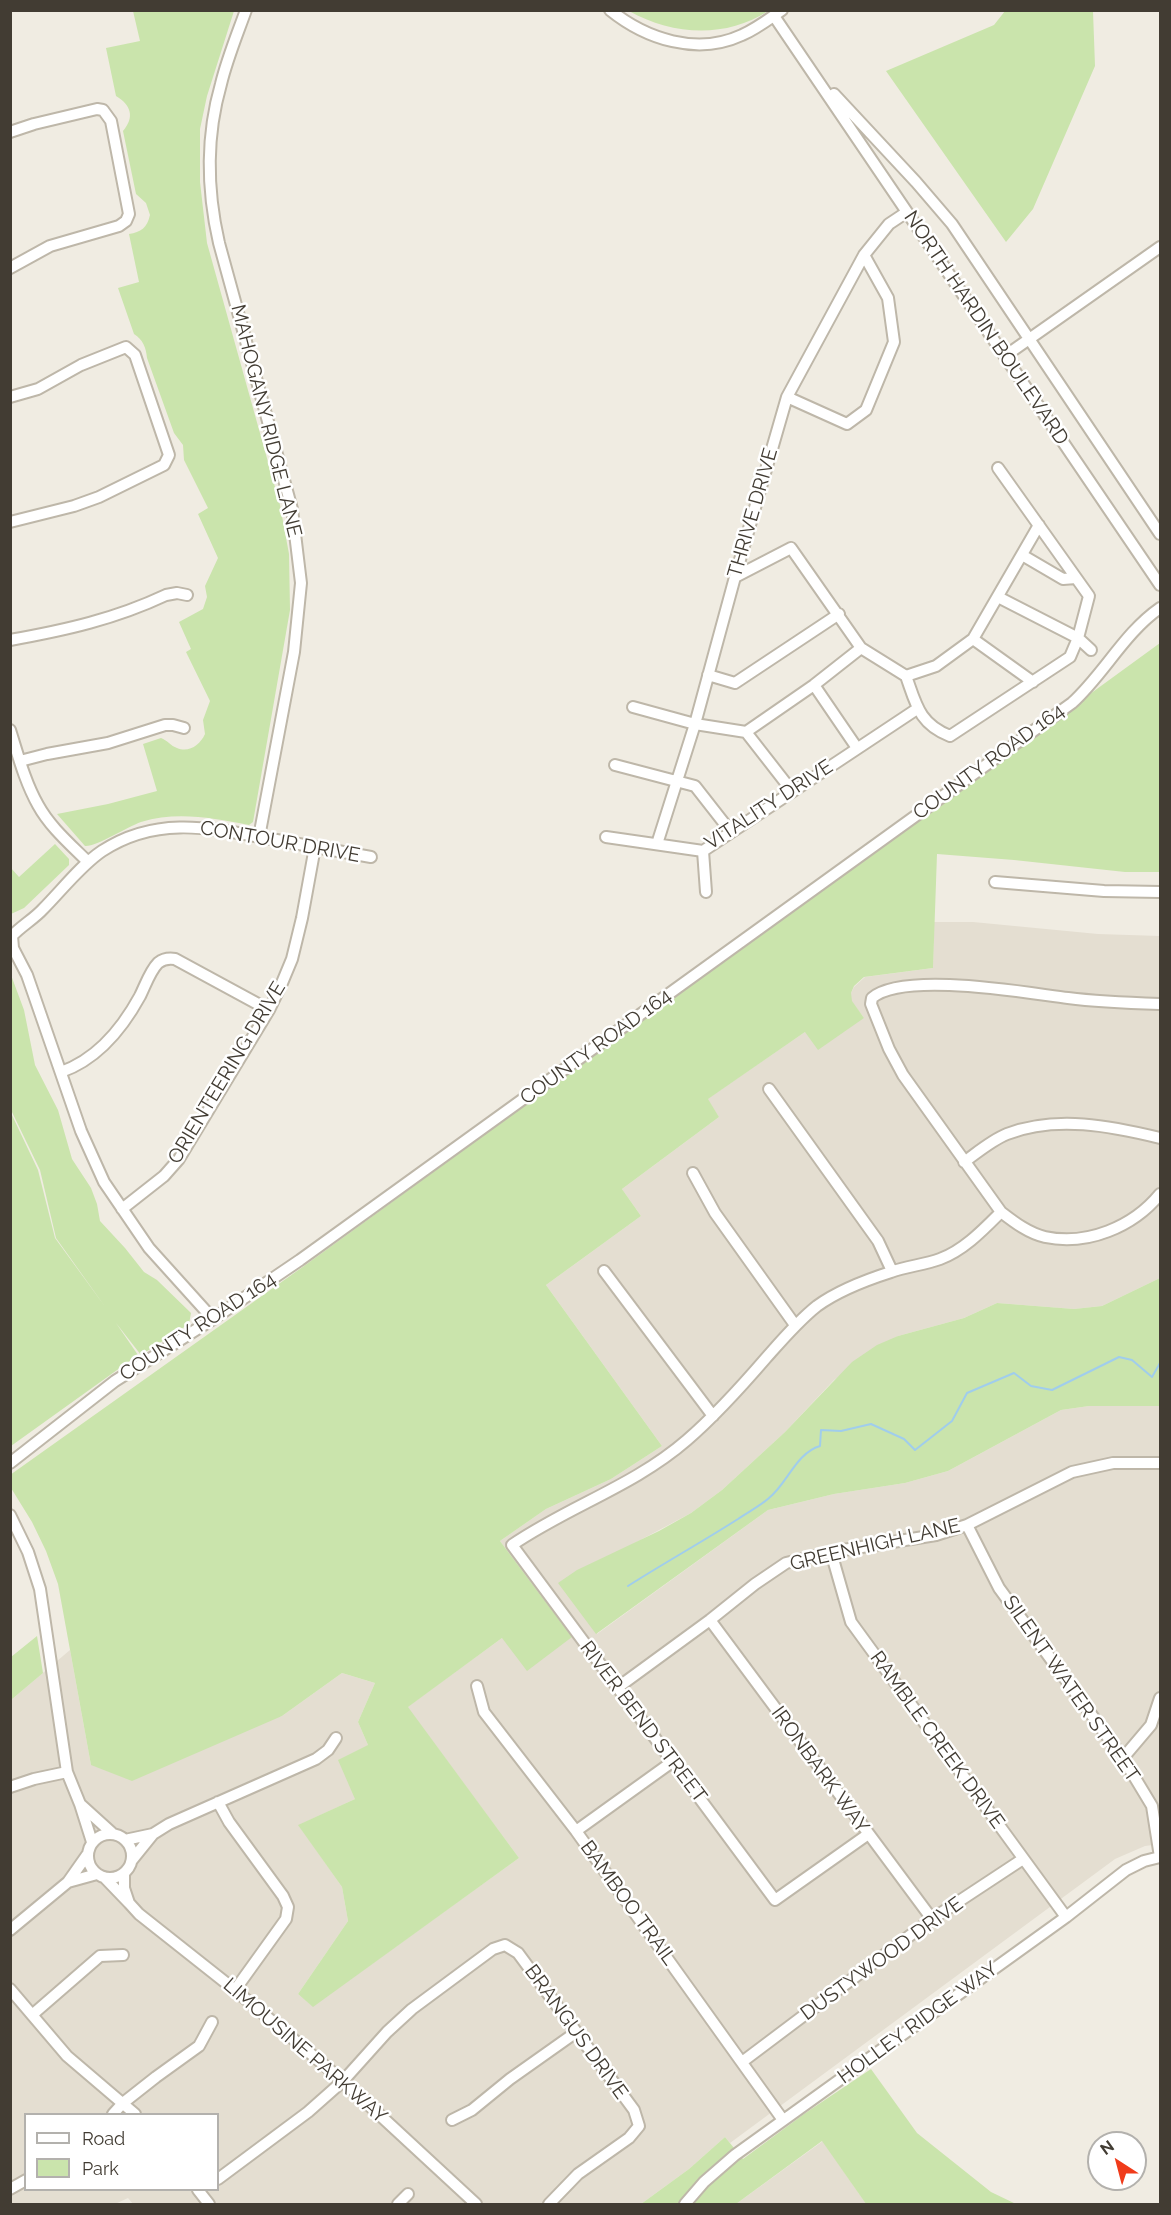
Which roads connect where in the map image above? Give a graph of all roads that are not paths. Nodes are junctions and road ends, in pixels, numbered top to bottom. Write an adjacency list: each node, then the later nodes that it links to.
1 (246, 10): 47 (street, MAHOGANY RIDGE LANE)
2 (610, 10): 3 (street)
3 (778, 13): 4 (street, NORTH HARDIN BOULEVARD)
4 (811, 70): 6 (street, NORTH HARDIN BOULEVARD); 10 (street, NORTH HARDIN BOULEVARD)
5 (10, 132): 9 (street)
6 (907, 212): 8 (street, THRIVE DRIVE); 11 (street, NORTH HARDIN BOULEVARD)
7 (1161, 247): 10 (street)
8 (864, 255): 13 (street, THRIVE DRIVE); 13 (street)
9 (10, 268)
10 (1030, 339): 11 (street); 17 (street, NORTH HARDIN BOULEVARD)
11 (1005, 356): 21 (street, NORTH HARDIN BOULEVARD)
12 (10, 397): 15 (street)
13 (787, 397): 19 (street, THRIVE DRIVE)
14 (998, 468): 16 (street)
15 (10, 522)
16 (1039, 525): 18 (street); 20 (street)
17 (1161, 534)
18 (1022, 555): 20 (street); 23 (street)
19 (735, 577): 25 (street); 31 (street, THRIVE DRIVE)
20 (1076, 578): 26 (street)
21 (1161, 585)
22 (187, 595): 28 (street)
23 (998, 597): 26 (street); 27 (street)
24 (1161, 608): 69 (street, COUNTY ROAD 164)
25 (839, 614): 29 (street); 31 (street)
26 (1078, 638): 30 (street); 33 (street)
27 (973, 639): 32 (street); 33 (street)
28 (10, 640)
29 (861, 648): 32 (street); 34 (street)
30 (1090, 650)
31 (708, 675): 37 (street, THRIVE DRIVE)
32 (906, 676): 36 (street)
33 (1033, 682): 36 (street)
34 (814, 685): 40 (street); 41 (street)
35 (633, 707): 37 (street)
36 (917, 709): 41 (street, VITALITY DRIVE)
37 (695, 724): 40 (street); 44 (street, THRIVE DRIVE)
38 (184, 728): 42 (street)
39 (10, 730): 42 (street)
40 (746, 732): 45 (street)
41 (857, 748): 45 (street, VITALITY DRIVE)
42 (20, 761): 53 (street)
43 (615, 765): 44 (street)
44 (677, 780): 46 (street); 49 (street, THRIVE DRIVE)
45 (792, 791): 46 (street, VITALITY DRIVE)
46 (731, 832): 51 (street, VITALITY DRIVE)
47 (259, 837): 50 (street, CONTOUR DRIVE); 53 (street, CONTOUR DRIVE)
48 (606, 837): 49 (street, VITALITY DRIVE)
49 (657, 844): 51 (street, VITALITY DRIVE)
50 (315, 847): 52 (street, CONTOUR DRIVE); 58 (street, ORIENTEERING DRIVE)
51 (703, 851): 55 (street)
52 (371, 857)
53 (88, 862): 59 (street, CONTOUR DRIVE)
54 (995, 882): 56 (street)
55 (706, 892)
56 (1161, 892)
57 (1161, 1004): 62 (street)
58 (269, 1010): 59 (street); 65 (street, ORIENTEERING DRIVE)
59 (61, 1072): 65 (street)
60 (769, 1089): 68 (street)
61 (1161, 1138): 62 (street)
62 (964, 1162): 66 (street)
63 (693, 1173): 70 (street)
64 (1161, 1194): 66 (street)
65 (122, 1209): 69 (street)
66 (1000, 1212): 68 (street)
67 (604, 1271): 71 (street)
68 (892, 1271): 70 (street)
69 (213, 1318): 72 (street, COUNTY ROAD 164)
70 (795, 1325): 71 (street)
71 (713, 1416): 79 (street, RIVER BEND STREET)
72 (10, 1462)
73 (1161, 1463): 75 (street, GREENHIGH LANE)
74 (10, 1515): 84 (street)
75 (967, 1525): 76 (street, GREENHIGH LANE); 82 (street, SILENT WATER STREET)
76 (831, 1552): 77 (street, GREENHIGH LANE); 96 (street, RAMBLE CREEK DRIVE)
77 (710, 1620): 79 (street, GREENHIGH LANE); 91 (street, IRONBARK WAY)
78 (477, 1686): 88 (street, BAMBOO TRAIL)
79 (617, 1688): 83 (street, RIVER BEND STREET)
80 (1161, 1698): 82 (street)
81 (336, 1738): 86 (street)
82 (1123, 1758): 95 (street, SILENT WATER STREET)
83 (672, 1761): 88 (street); 91 (street, RIVER BEND STREET)
84 (68, 1772): 85 (street); 87 (street)
85 (10, 1787)
86 (218, 1802): 90 (street); 107 (street)
87 (80, 1804): 89 (street); 93 (street)
88 (576, 1831): 111 (street, BAMBOO TRAIL)
89 (112, 1833): 92 (street); 93 (street)
90 (153, 1834): 92 (street); 97 (street)
91 (867, 1835): 103 (street, IRONBARK WAY)
92 (125, 1839): 97 (street)
93 (92, 1842): 94 (street)
94 (87, 1856): 99 (street); 100 (street)
95 (1160, 1857): 102 (street, HOLLEY RIDGE WAY)
96 (1023, 1858): 102 (street, RAMBLE CREEK DRIVE); 103 (street, DUSTYWOOD DRIVE)
97 (132, 1860): 98 (street)
98 (124, 1873): 99 (street); 101 (street)
99 (100, 1876): 100 (street); 101 (street, LIMOUSINE PARKWAY)
100 (69, 1882): 104 (street)
101 (129, 1902): 107 (street, LIMOUSINE PARKWAY)
102 (1066, 1917): 117 (street, HOLLEY RIDGE WAY)
103 (932, 1919): 111 (street, DUSTYWOOD DRIVE)
104 (10, 1929)
105 (123, 1955): 108 (street)
106 (10, 1989): 108 (street)
107 (235, 1990): 112 (street, LIMOUSINE PARKWAY)
108 (32, 2015): 113 (street)
109 (212, 2022): 113 (street)
110 (575, 2033): 112 (street, BRANGUS DRIVE); 116 (street); 126 (street, BRANGUS DRIVE)
111 (742, 2062): 117 (street, BAMBOO TRAIL)
112 (343, 2081): 118 (street); 125 (street, LIMOUSINE PARKWAY)
113 (123, 2103): 114 (street); 115 (street)
114 (115, 2113)
115 (133, 2113)
116 (452, 2120)
117 (783, 2120): 127 (street, HOLLEY RIDGE WAY)
118 (219, 2178)
119 (24, 2181): 120 (street)
120 (10, 2189)
121 (201, 2191): 123 (street)
122 (408, 2194): 124 (street)
123 (209, 2205)
124 (398, 2205)
125 (476, 2205)
126 (549, 2205)
127 (685, 2205)

